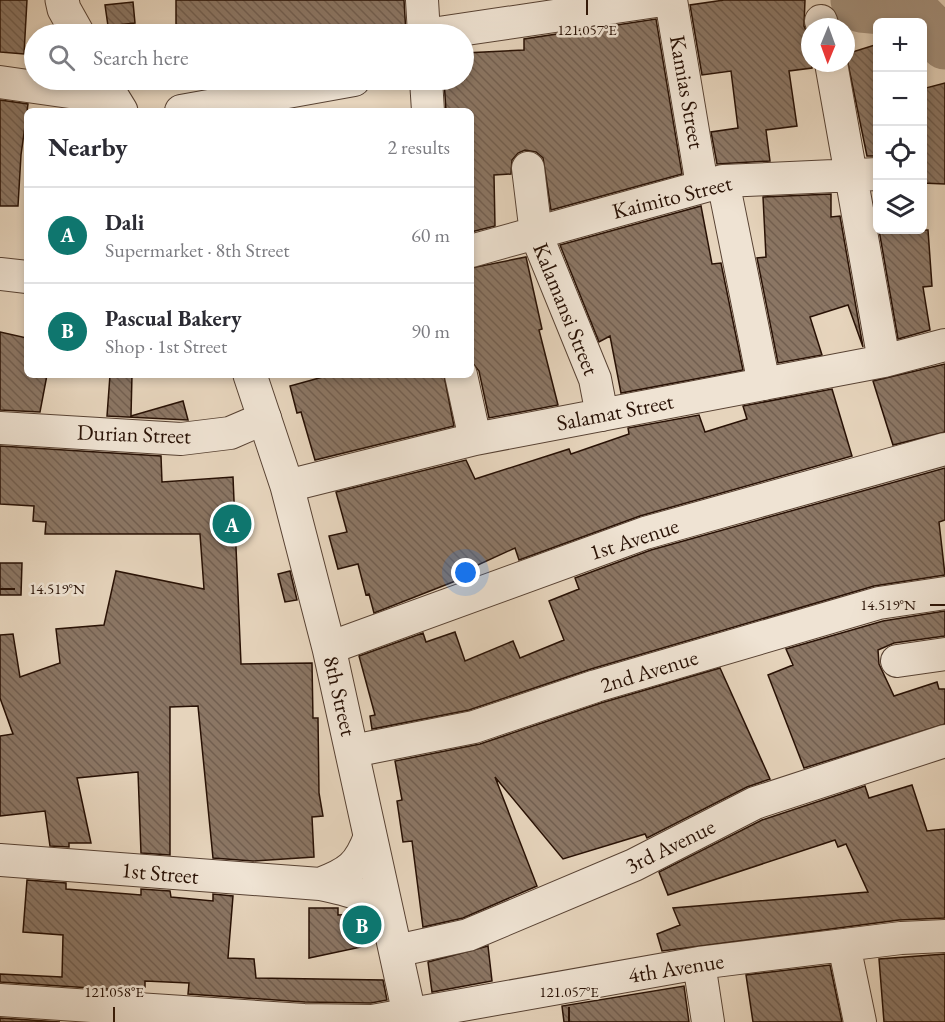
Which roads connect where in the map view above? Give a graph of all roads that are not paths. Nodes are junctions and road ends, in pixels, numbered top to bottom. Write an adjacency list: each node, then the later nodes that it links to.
1 (62, 0): 5 (street)
2 (422, 0): 6 (street)
3 (663, 0): 7 (street)
4 (671, 0): 19 (street, Kamias Street)
5 (72, 24)
6 (423, 24)
7 (474, 28)
8 (834, 72): 18 (street)
9 (0, 82): 10 (street)
10 (24, 85)
11 (64, 90): 14 (street)
12 (298, 90): 15 (street)
13 (427, 90): 16 (street)
14 (112, 96)
15 (198, 108)
16 (428, 108)
17 (528, 168): 20 (street, Kalamansi Street)
18 (864, 175): 19 (street, Kaimito Street); 25 (street)
19 (713, 183): 20 (street, Kaimito Street); 28 (street, Kamias Street)
20 (536, 234): 21 (street, Kaimito Street); 29 (street, Kalamansi Street)
21 (474, 250)
22 (0, 274): 23 (street)
23 (24, 277)
24 (945, 345): 25 (street, Salamat Street)
25 (884, 362): 28 (street, Salamat Street)
26 (251, 378): 30 (street, 8th Street)
27 (462, 378): 32 (street)
28 (764, 384): 29 (street, Salamat Street)
29 (602, 415): 32 (street, Salamat Street)
30 (265, 418): 31 (street, Durian Street); 34 (street, 8th Street)
31 (0, 428)
32 (475, 439): 34 (street, Salamat Street)
33 (945, 449): 36 (street, 1st Avenue)
34 (287, 486): 36 (street, 8th Street)
35 (945, 593): 40 (street, 2nd Avenue)
36 (329, 648): 40 (street, 8th Street)
37 (945, 654): 38 (street)
38 (897, 661)
39 (945, 741): 47 (street, 3rd Avenue)
40 (353, 751): 41 (street, 8th Street)
41 (370, 836): 43 (street, 1st Street); 44 (street, 8th Street)
42 (0, 860): 43 (street, 1st Street)
43 (320, 884): 44 (street, 1st Street)
44 (388, 917): 47 (street, 8th Street)
45 (945, 936): 46 (street, 4th Avenue)
46 (844, 945): 48 (street, 4th Avenue); 52 (street)
47 (396, 951): 50 (street, 8th Street)
48 (699, 963): 50 (street, 4th Avenue); 51 (street)
49 (0, 1000): 50 (street, 4th Avenue)
50 (410, 1019)
51 (708, 1022)
52 (860, 1022)

